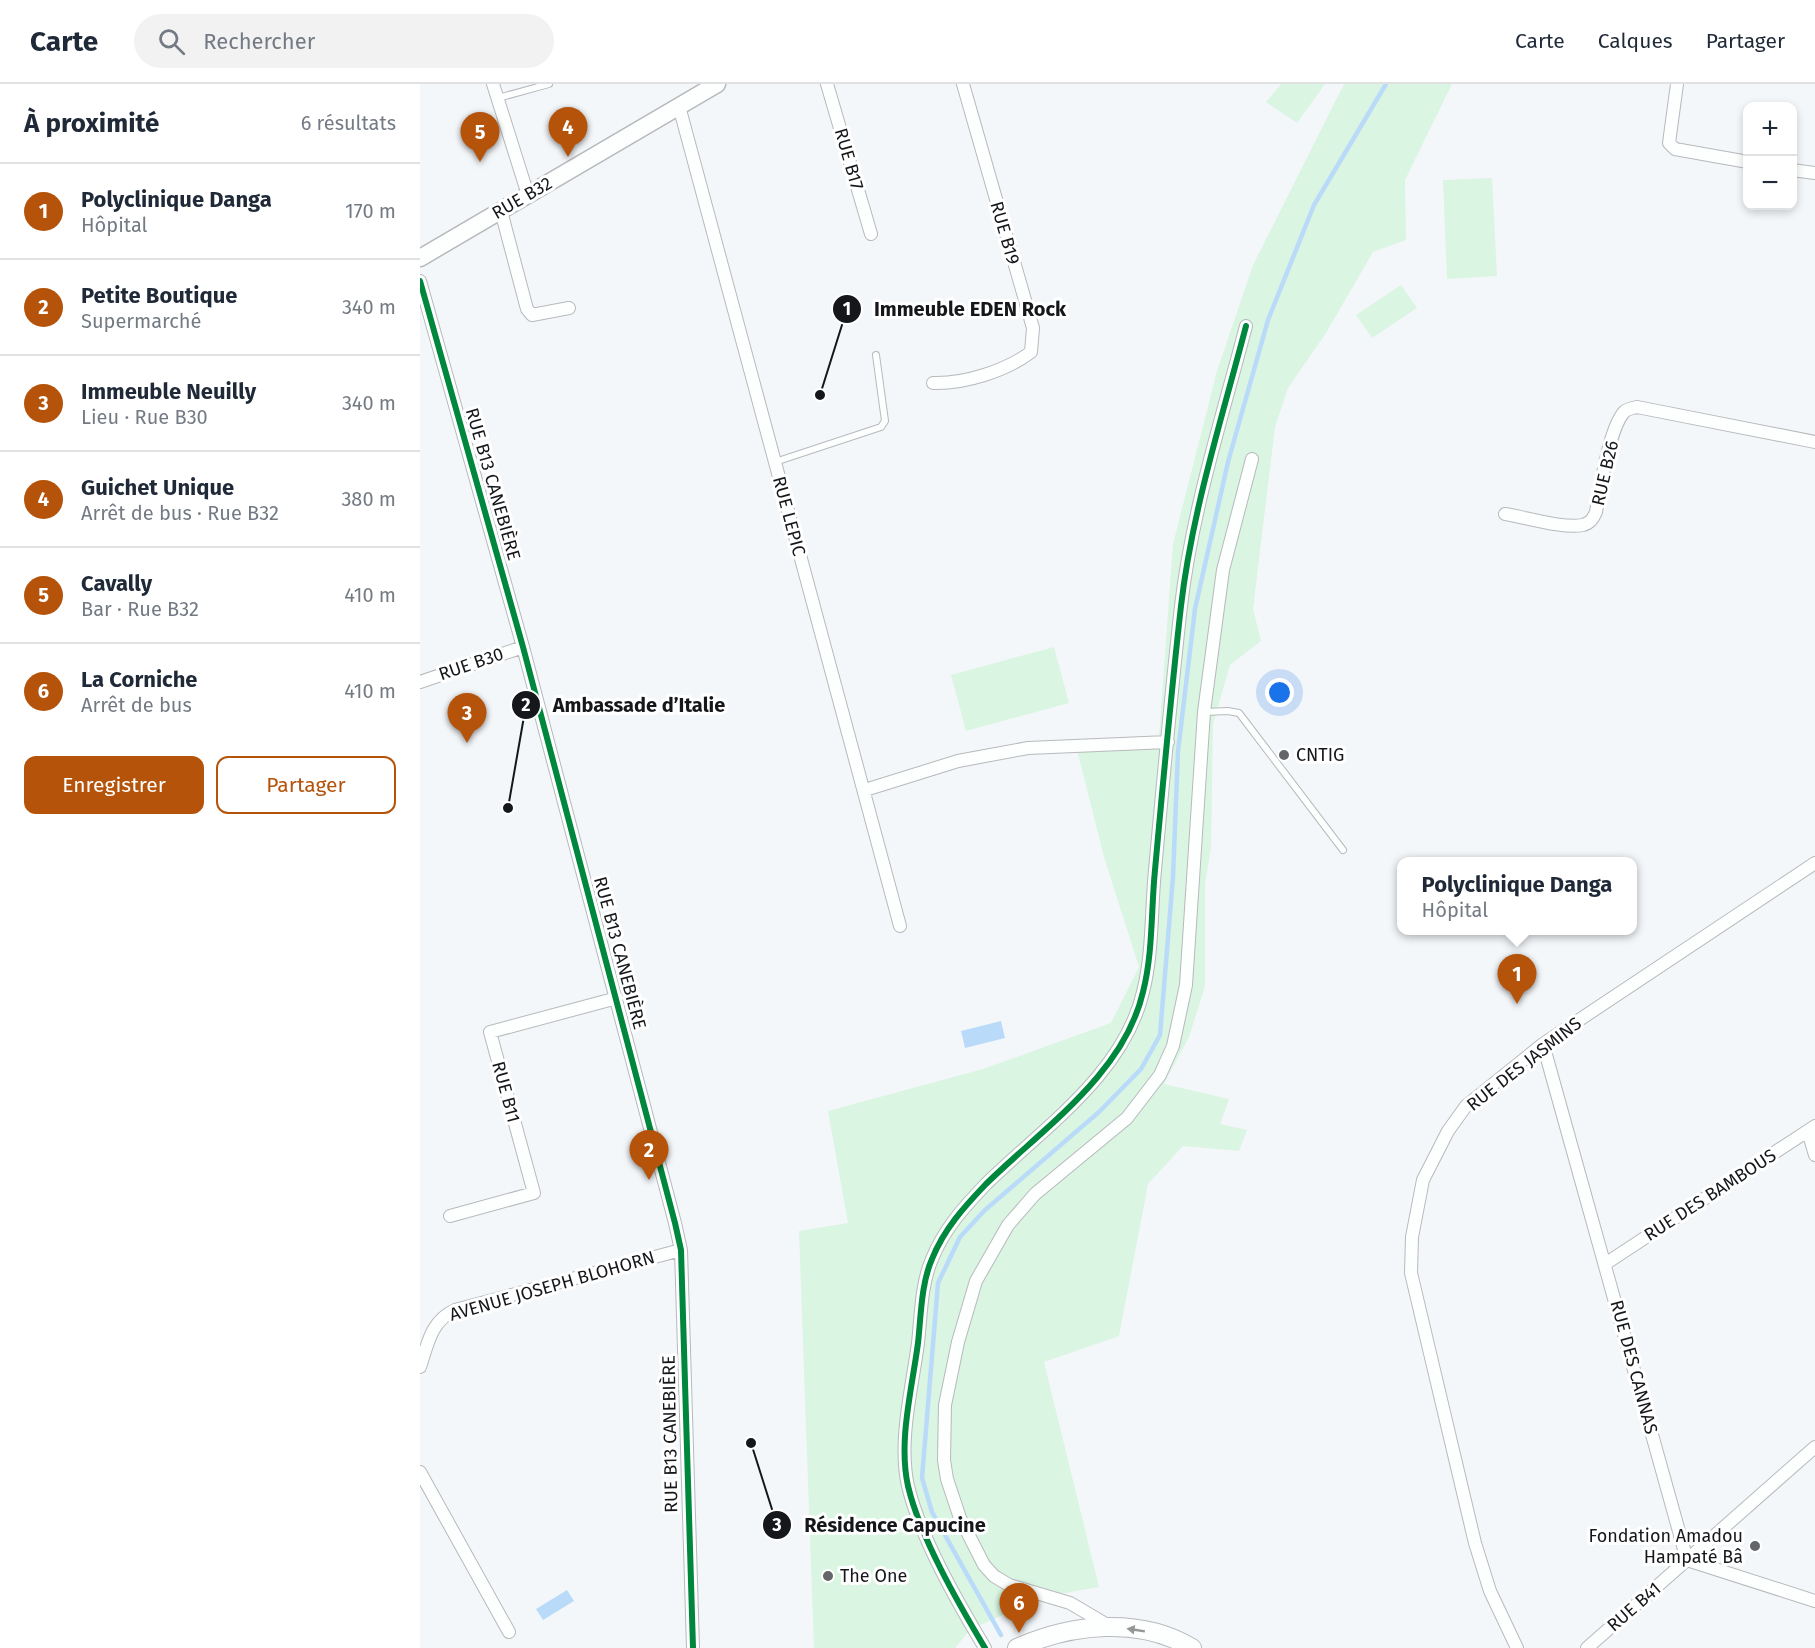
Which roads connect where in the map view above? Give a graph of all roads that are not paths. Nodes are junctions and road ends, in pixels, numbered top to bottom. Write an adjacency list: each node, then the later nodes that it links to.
1 (493, 84): 7 (street)
2 (549, 84): 7 (lane)
3 (717, 84): 8 (street, RUE B32)
4 (827, 84): 14 (street, RUE B17)
5 (963, 84): 20 (street, RUE B19)
6 (1677, 84): 9 (street)
7 (497, 98): 12 (street)
8 (679, 106): 12 (street, RUE B32); 23 (street, RUE LEPIC)
9 (1743, 161)
10 (1797, 171): 11 (street)
11 (1815, 173)
12 (528, 195): 13 (street, RUE B32)
13 (501, 211): 15 (street, RUE B32); 17 (street)
14 (871, 234)
15 (420, 258)
16 (420, 281): 25 (street, RUE B13 CANEBIÈRE)
17 (569, 308)
18 (1246, 326): 28 (street)
19 (876, 355): 23 (lane)
20 (933, 383)
21 (1815, 442): 24 (street, RUE B26)
22 (1252, 459): 27 (street)
23 (775, 462): 29 (street, RUE LEPIC)
24 (1505, 514)
25 (523, 646): 26 (street, RUE B30); 33 (street, RUE B13 CANEBIÈRE)
26 (420, 682)
27 (1204, 712): 30 (lane); 45 (street)
28 (1168, 742): 29 (street); 48 (street)
29 (865, 790): 32 (street, RUE LEPIC)
30 (1343, 850)
31 (1815, 863): 34 (street, RUE DES JASMINS)
32 (900, 926)
33 (616, 998): 37 (street, RUE B11); 38 (street, RUE B13 CANEBIÈRE)
34 (1543, 1044): 39 (street, RUE DES CANNAS); 51 (street, RUE DES JASMINS)
35 (1811, 1128): 36 (street); 39 (street, RUE DES BAMBOUS)
36 (1815, 1155)
37 (450, 1216)
38 (681, 1250): 40 (street, AVENUE JOSEPH BLOHORN); 47 (street, RUE B13 CANEBIÈRE)
39 (1605, 1264): 43 (street, RUE DES CANNAS)
40 (420, 1367)
41 (1815, 1447): 43 (street, RUE B41)
42 (420, 1472): 46 (street)
43 (1687, 1560): 44 (street); 52 (street, RUE B41)
44 (1815, 1601)
45 (1110, 1626): 49 (main road); 50 (main road, one-way to 45)
46 (509, 1632)
47 (693, 1648)
48 (985, 1648)
49 (1017, 1648)
50 (1192, 1648)
51 (1517, 1648)
52 (1587, 1648)

